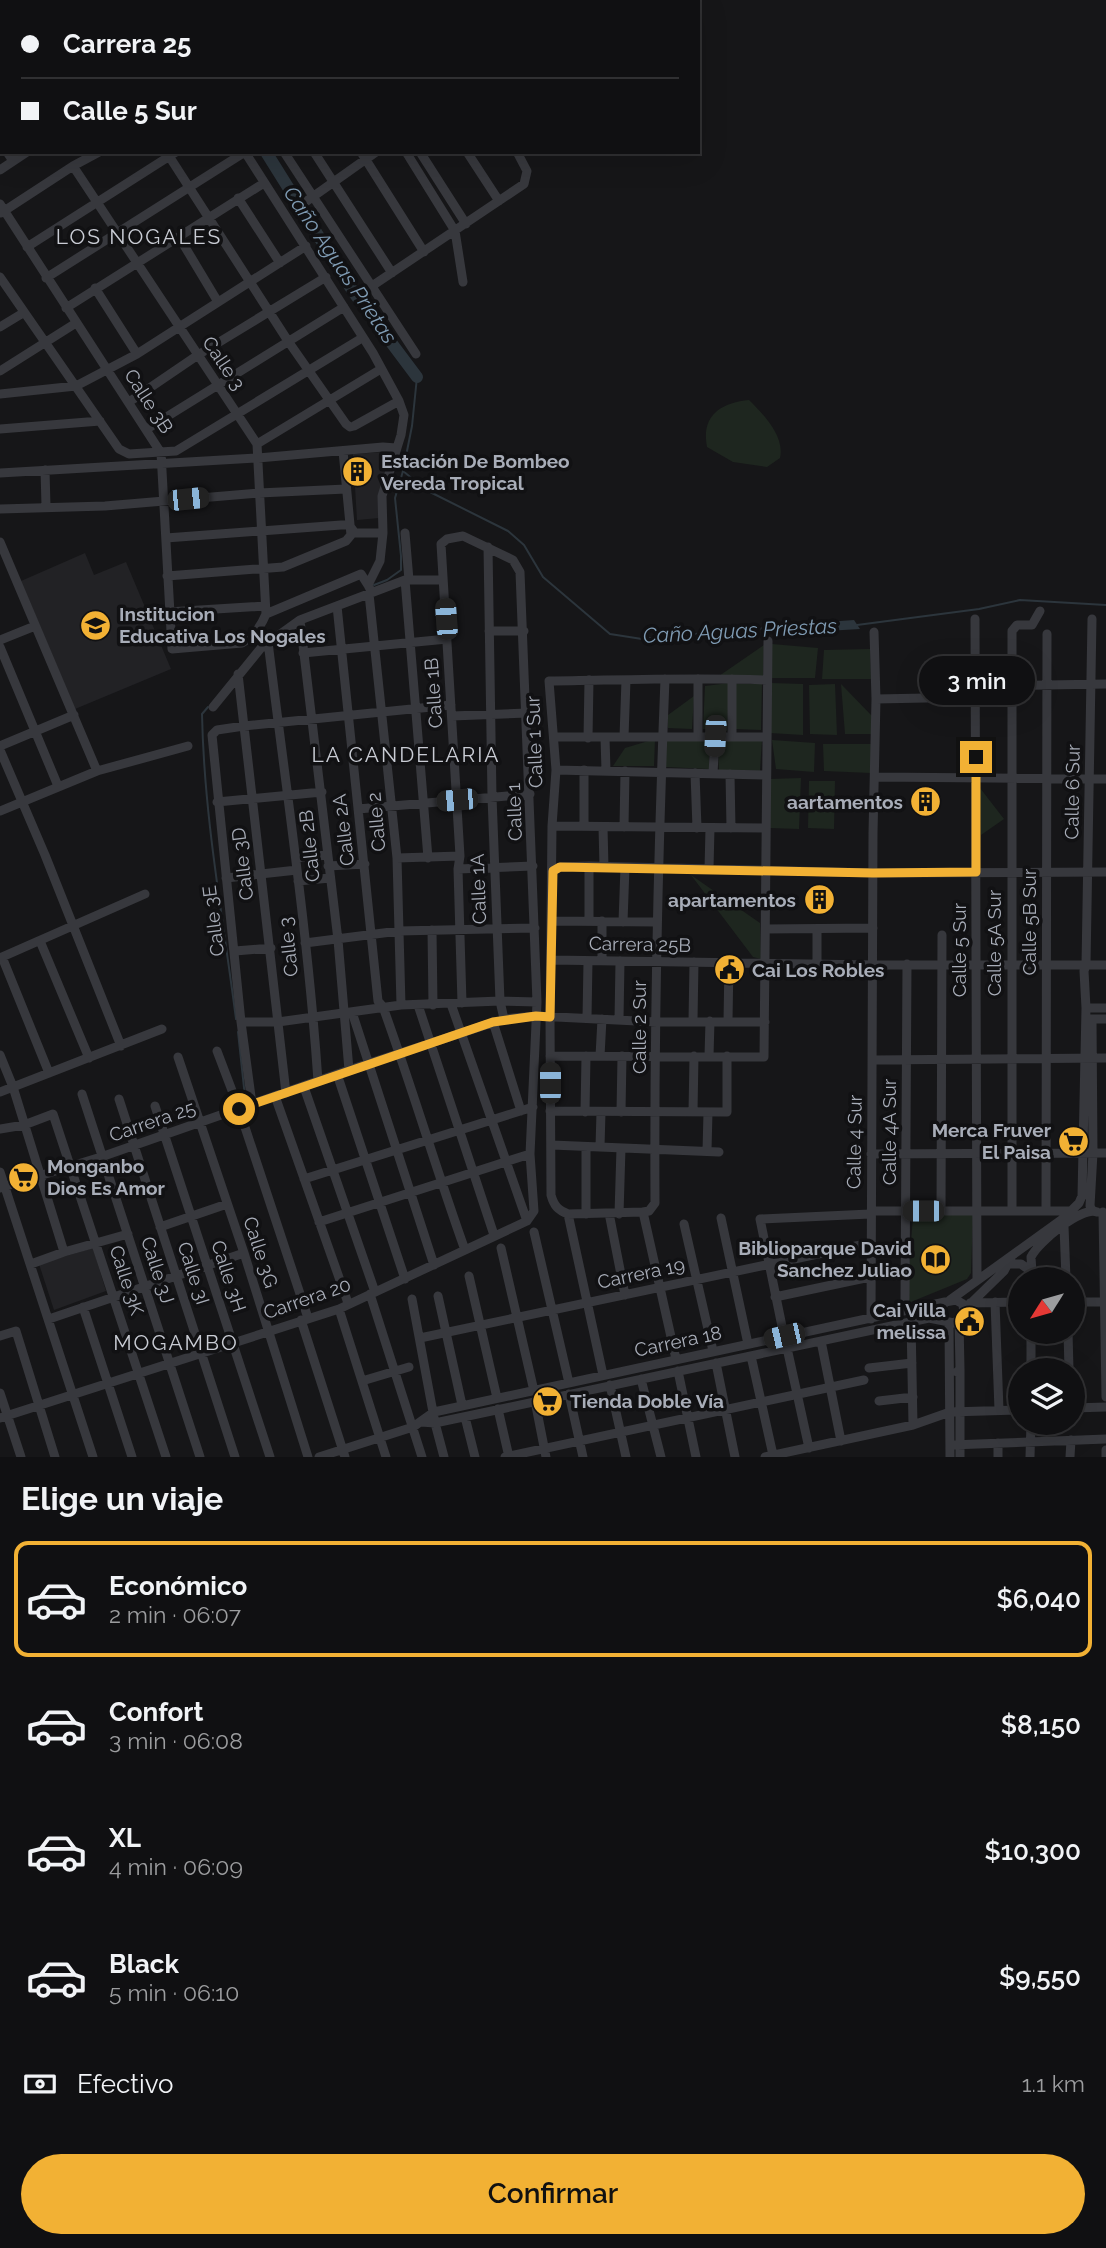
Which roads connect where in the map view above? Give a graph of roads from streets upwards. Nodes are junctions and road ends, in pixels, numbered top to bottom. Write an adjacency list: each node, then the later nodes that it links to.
1 (8, 154): 14 (street)
2 (24, 154): 14 (street)
3 (95, 154): 15 (street)
4 (173, 154): 19 (street); 23 (street)
5 (242, 154): 19 (street)
6 (246, 154): 18 (street)
7 (285, 154): 21 (street)
8 (315, 154): 17 (street)
9 (407, 154): 27 (street)
10 (421, 154): 26 (street)
11 (468, 154): 22 (street)
12 (518, 154): 22 (street)
13 (363, 156): 17 (street); 32 (street)
14 (13, 161): 16 (street)
15 (73, 166): 23 (street, Calle 3); 24 (street)
16 (0, 170)
17 (334, 182): 21 (street); 35 (street)
18 (264, 183): 20 (street); 30 (street)
19 (188, 187): 25 (street); 28 (street)
20 (238, 198): 25 (street); 34 (street)
21 (308, 200): 41 (street)
22 (499, 201): 26 (street)
23 (96, 202): 28 (street, Calle 3); 31 (street)
24 (1, 210): 31 (street, Calle 3B)
25 (208, 218): 29 (street); 39 (street)
26 (466, 224): 27 (street)
27 (455, 231): 32 (street); 40 (street)
28 (116, 233): 33 (street, Calle 3); 37 (street)
29 (179, 237): 33 (street); 43 (street)
30 (306, 246): 34 (street); 36 (street)
31 (27, 247): 37 (street, Calle 3B)
32 (424, 252): 35 (street)
33 (136, 262): 42 (street); 50 (street, Calle 3)
34 (280, 263): 39 (street)
35 (392, 273): 41 (street)
36 (326, 277): 44 (street); 46 (street)
37 (46, 278): 45 (street, Calle 3B)
38 (1, 281): 47 (street)
39 (249, 282): 43 (street); 46 (street)
40 (463, 282)
41 (372, 286): 55 (street)
42 (94, 288): 45 (street); 54 (street)
43 (218, 302): 50 (street)
44 (344, 307): 51 (street); 52 (street)
45 (66, 308): 48 (street, Calle 3B)
46 (268, 312): 52 (street); 56 (street)
47 (23, 313): 49 (street); 53 (street)
48 (76, 323): 53 (street); 60 (street, Calle 3B)
49 (0, 327)
50 (179, 327): 54 (street); 56 (street, Calle 3)
51 (362, 338): 57 (street); 58 (street)
52 (288, 341): 58 (street); 61 (street)
53 (47, 342): 59 (street); 62 (street)
54 (137, 354): 60 (street)
55 (416, 354)
56 (198, 355): 61 (street, Calle 3); 66 (street)
57 (382, 369): 64 (street); 65 (street)
58 (309, 370): 64 (street); 67 (street)
59 (0, 371)
60 (108, 371): 62 (street); 66 (street, Calle 3B)
61 (217, 384): 67 (street, Calle 3); 70 (street)
62 (76, 386): 63 (street); 68 (street)
63 (0, 394)
64 (330, 401): 65 (street); 71 (street)
65 (399, 401): 72 (street)
66 (129, 402): 70 (street, Calle 3B)
67 (238, 415): 71 (street, Calle 3); 75 (street)
68 (100, 421): 69 (street); 75 (street)
69 (0, 429)
70 (148, 429): 75 (street, Calle 3B)
71 (257, 444): 74 (street, Calle 3)
72 (396, 449): 73 (street); 85 (street)
73 (343, 451): 74 (street); 78 (street)
74 (258, 457): 75 (street); 79 (street, Calle 3)
75 (161, 458): 76 (street); 80 (street, Calle 3B)
76 (45, 470): 77 (street); 81 (street)
77 (0, 472)
78 (346, 489): 79 (street); 83 (street)
79 (259, 493): 80 (street); 84 (street, Calle 3)
80 (163, 502): 81 (street); 87 (street, Calle 3B)
81 (46, 506): 82 (street)
82 (0, 509)
83 (349, 525): 84 (street); 85 (street); 91 (street)
84 (262, 532): 87 (street); 91 (street, Calle 3)
85 (383, 533): 95 (street)
86 (405, 533): 93 (street)
87 (166, 538): 92 (street, Calle 3B)
88 (0, 542): 103 (street)
89 (488, 547): 90 (street, Calle 1); 104 (street, Calle 1A); 105 (street, Calle 1)
90 (441, 548): 94 (street, Calle 1B)
91 (264, 569): 92 (street); 97 (street, Calle 3)
92 (167, 576): 98 (street, Calle 3B)
93 (407, 580): 94 (street); 95 (street); 112 (street)
94 (443, 580): 108 (street, Calle 1B)
95 (369, 590): 96 (street); 97 (street); 113 (street, Calle 2)
96 (337, 606): 102 (street); 115 (street, Calle 2A)
97 (265, 610): 98 (street); 98 (street, Calle 3B)
98 (168, 611)
99 (1040, 611): 128 (street, Calle 5A Sur)
100 (975, 619): 127 (street, Calle 5 Sur)
101 (1091, 619): 124 (street, Calle 6 Sur)
102 (300, 620): 111 (street); 116 (street, Calle 2B)
103 (35, 626): 109 (street); 137 (street)
104 (489, 631): 105 (street); 136 (street, Calle 1A)
105 (524, 631): 135 (street, Calle 1)
106 (874, 632): 130 (street, Calle 4 Sur)
107 (1047, 634): 126 (street, Calle 5B Sur)
108 (447, 639): 112 (street); 131 (street, Calle 1B)
109 (0, 640)
110 (768, 641): 123 (street)
111 (268, 642): 117 (street); 141 (street, Calle 3)
112 (410, 643): 113 (street); 133 (street)
113 (374, 646): 115 (street); 134 (street, Calle 2)
114 (0, 647): 143 (street)
115 (341, 649): 116 (street); 138 (street, Calle 2A)
116 (303, 653): 140 (street, Calle 2B)
117 (238, 674): 132 (street); 142 (street, Calle 3D)
118 (698, 679): 119 (street); 122 (street); 149 (street)
119 (732, 679): 123 (street); 150 (street)
120 (589, 680): 121 (street); 145 (street, Calle 1 Sur); 146 (street)
121 (626, 680): 122 (street); 147 (street)
122 (665, 680): 148 (street, Calle 2 Sur)
123 (767, 680): 151 (street)
124 (1091, 684): 125 (street); 126 (street); 170 (street, Calle 6 Sur)
125 (1106, 684)
126 (1047, 685): 128 (street); 169 (street, Calle 5B Sur)
127 (976, 686): 128 (street); 129 (street, Calle 5 Sur)
128 (1014, 686): 168 (street, Calle 5A Sur)
129 (976, 697): 130 (street); 166 (street, Calle 5 Sur)
130 (876, 699): 165 (street, Calle 4 Sur)
131 (451, 705): 133 (street); 139 (street, Calle 1B)
132 (213, 707)
133 (415, 708): 134 (street); 180 (street)
134 (383, 711): 138 (street); 181 (street, Calle 2)
135 (527, 713): 136 (street); 173 (street, Calle 1)
136 (490, 714): 139 (street); 175 (street, Calle 1A)
137 (74, 715): 143 (street); 158 (street)
138 (348, 715): 140 (street); 182 (street, Calle 2A)
139 (452, 716): 177 (street, Calle 1B)
140 (313, 719): 141 (street); 172 (street, Calle 2B)
141 (278, 723): 142 (street); 174 (street, Calle 3)
142 (244, 726): 176 (street, Calle 3D); 179 (street, Calle 3E)
143 (35, 731): 154 (street); 171 (street)
144 (715, 736): 149 (street); 150 (street); 162 (street)
145 (555, 737): 146 (street); 155 (street, Calle 1 Sur)
146 (588, 737): 152 (street)
147 (624, 737): 148 (street); 152 (street)
148 (663, 737): 149 (street); 160 (street, Calle 2 Sur)
149 (698, 737)
150 (732, 737): 151 (street)
151 (767, 737): 164 (street)
152 (605, 738): 157 (street)
153 (188, 746): 158 (street)
154 (0, 748): 178 (street)
155 (556, 770): 156 (street); 184 (street, Calle 1 Sur)
156 (584, 770): 157 (street); 185 (street)
157 (606, 770): 159 (street)
158 (97, 771): 171 (street)
159 (625, 771): 160 (street); 187 (street)
160 (660, 771): 161 (street); 188 (street, Calle 2 Sur)
161 (695, 773): 162 (street); 189 (street)
162 (713, 774): 163 (street)
163 (730, 774): 164 (street); 191 (street)
164 (765, 775): 192 (street)
165 (876, 777): 166 (street); 215 (street, Calle 4 Sur)
166 (976, 779): 168 (street); 210 (street, Calle 5 Sur)
167 (1106, 779): 170 (street)
168 (1013, 780): 169 (street); 211 (street, Calle 5A Sur)
169 (1047, 780): 170 (street); 212 (street, Calle 5B Sur)
170 (1089, 780): 213 (street, Calle 6 Sur)
171 (58, 786): 178 (street)
172 (322, 792): 174 (street); 193 (street, Calle 2B)
173 (530, 794): 175 (street); 200 (street, Calle 1)
174 (287, 795): 176 (street); 195 (street, Calle 3)
175 (492, 797): 177 (street); 202 (street, Calle 1A)
176 (253, 799): 179 (street); 216 (street, Calle 3D)
177 (457, 800): 180 (street); 194 (street, Calle 1B)
178 (21, 802): 183 (street); 226 (street)
179 (218, 802): 218 (street, Calle 3E)
180 (424, 804): 181 (street); 197 (street)
181 (393, 806): 182 (street); 196 (street, Calle 2)
182 (358, 809): 198 (street, Calle 2A)
183 (0, 811)
184 (552, 826): 185 (street); 209 (street, Calle 1 Sur)
185 (584, 826): 186 (street)
186 (603, 827): 187 (street); 203 (street)
187 (624, 827): 188 (street)
188 (659, 828): 189 (street); 205 (street, Calle 2 Sur)
189 (696, 828): 190 (street)
190 (710, 828): 191 (street); 207 (street)
191 (731, 828): 192 (street)
192 (765, 828): 208 (street)
193 (327, 855): 195 (street); 199 (street, Calle 2B)
194 (460, 856): 197 (street); 206 (street, Calle 1B)
195 (296, 858): 217 (street, Calle 3)
196 (397, 858): 197 (street); 234 (street, Calle 2)
197 (428, 858)
198 (365, 864): 199 (street); 236 (street, Calle 2A)
199 (328, 866): 219 (street, Calle 2B)
200 (533, 866): 202 (street); 227 (street, Calle 1)
201 (589, 866): 203 (street); 209 (street); 222 (street)
202 (495, 867): 206 (street); 229 (street, Calle 1A)
203 (604, 867): 204 (street)
204 (625, 867): 205 (street); 224 (street)
205 (658, 867): 207 (street); 225 (street, Calle 2 Sur)
206 (458, 869): 233 (street, Calle 1B)
207 (709, 869): 208 (street)
208 (766, 870): 215 (street); 230 (street)
209 (553, 871): 221 (street, Calle 1 Sur)
210 (976, 872): 211 (street); 215 (street); 254 (street, Calle 5 Sur)
211 (1012, 872): 212 (street); 255 (street, Calle 5A Sur)
212 (1047, 872): 213 (street); 257 (street, Calle 5B Sur)
213 (1088, 872): 214 (street); 258 (street, Calle 6 Sur)
214 (1106, 872)
215 (873, 873): 228 (street, Calle 4 Sur)
216 (260, 874): 217 (street); 218 (street); 240 (street, Calle 3D)
217 (298, 876): 219 (street); 239 (street, Calle 3)
218 (226, 878): 241 (street, Calle 3E)
219 (330, 878): 237 (street, Calle 2B)
220 (145, 894): 226 (street)
221 (551, 921): 222 (street); 243 (street, Calle 1 Sur)
222 (589, 921): 223 (street)
223 (602, 921): 224 (street); 245 (street)
224 (623, 922): 225 (street)
225 (656, 922): 247 (street, Calle 2 Sur)
226 (73, 926): 238 (street); 290 (street)
227 (535, 928): 229 (street); 261 (street, Calle 1)
228 (873, 928): 231 (street); 256 (street, Calle 4 Sur)
229 (497, 929): 233 (street); 260 (street, Calle 1A)
230 (766, 929): 231 (street); 250 (street)
231 (817, 929): 251 (street)
232 (432, 930): 233 (street); 234 (street); 263 (street)
233 (461, 930): 262 (street, Calle 1B)
234 (400, 931): 236 (street); 265 (street, Calle 2)
235 (942, 935): 253 (street)
236 (372, 936): 237 (street); 267 (street, Calle 2A)
237 (338, 940): 239 (street); 270 (street, Calle 2B)
238 (40, 941): 242 (street); 303 (street)
239 (305, 943): 272 (street, Calle 3)
240 (271, 948): 241 (street); 284 (street, Calle 3D)
241 (234, 951): 283 (street, Calle 3E)
242 (1, 957): 314 (street)
243 (551, 960): 244 (street, Carrera 25B); 271 (street, Calle 1 Sur)
244 (588, 961): 245 (street, Carrera 25B); 273 (street)
245 (602, 961): 246 (street, Carrera 25B)
246 (620, 961): 247 (street, Carrera 25B); 278 (street)
247 (657, 962): 248 (street, Carrera 25B); 286 (street, Calle 2 Sur)
248 (694, 962): 249 (street, Carrera 25B); 279 (street)
249 (729, 962): 250 (street, Carrera 25B); 281 (street)
250 (765, 964): 251 (street, Carrera 25B); 282 (street)
251 (817, 964): 256 (street, Carrera 25B)
252 (907, 964): 253 (street, Carrera 25B); 256 (street, Carrera 25B); 310 (street, Calle 4A Sur)
253 (941, 964): 254 (street, Carrera 25B); 304 (street)
254 (977, 964): 255 (street, Carrera 25B); 305 (street, Calle 5 Sur)
255 (1012, 964): 257 (street, Carrera 25B); 306 (street, Calle 5A Sur)
256 (873, 965): 311 (street, Calle 4 Sur)
257 (1047, 965): 258 (street, Carrera 25B); 307 (street, Calle 5B Sur)
258 (1086, 965): 259 (street, Carrera 25B); 268 (street, Calle 6 Sur)
259 (1106, 965)
260 (500, 1001): 261 (street); 262 (street); 274 (street, Calle 1A)
261 (537, 1002): 271 (street, Calle 1)
262 (462, 1003): 264 (street)
263 (433, 1004): 264 (street); 266 (street)
264 (451, 1004): 288 (street)
265 (401, 1005): 266 (street); 267 (street)
266 (418, 1005): 289 (street)
267 (383, 1007): 270 (street); 292 (street)
268 (1086, 1008): 269 (street); 276 (street, Calle 6 Sur)
269 (1106, 1008)
270 (348, 1013): 272 (street); 312 (street); 313 (street, Calle 2B)
271 (543, 1016): 273 (street, Carrera 25); 274 (street, Carrera 25); 295 (street, Calle 1 Sur); 326 (street, Calle 1)
272 (314, 1018): 284 (street); 316 (street, Calle 3)
273 (587, 1018): 275 (street, Carrera 25)
274 (504, 1019): 285 (street, Carrera 25)
275 (602, 1019): 278 (street, Carrera 25); 297 (street)
276 (1089, 1019): 277 (street); 308 (street, Calle 6 Sur)
277 (1106, 1019)
278 (619, 1020): 286 (street, Carrera 25)
279 (693, 1021): 280 (street, Carrera 25); 286 (street, Carrera 25)
280 (710, 1021): 281 (street, Carrera 25); 300 (street)
281 (729, 1021): 282 (street, Carrera 25)
282 (765, 1021): 301 (street)
283 (241, 1022): 284 (street); 324 (street, Calle 3E)
284 (278, 1022): 320 (street, Calle 3D)
285 (493, 1022): 288 (street, Carrera 25); 328 (street)
286 (657, 1022): 294 (street, Calle 2 Sur)
287 (162, 1029): 290 (street)
288 (462, 1033): 289 (street, Carrera 25); 336 (street)
289 (430, 1043): 292 (street, Carrera 25); 340 (street)
290 (121, 1046): 303 (street)
291 (217, 1051): 327 (street)
292 (400, 1053): 312 (street, Carrera 25); 342 (street)
293 (0, 1055): 317 (street)
294 (657, 1055): 298 (street); 299 (street); 335 (street, Calle 2 Sur)
295 (550, 1056): 296 (street); 329 (street, Calle 1 Sur)
296 (586, 1056): 297 (street); 330 (street)
297 (600, 1056): 298 (street)
298 (622, 1056): 332 (street)
299 (694, 1056): 300 (street); 333 (street)
300 (709, 1056): 301 (street)
301 (727, 1056): 334 (street)
302 (178, 1057): 337 (street, Calle 3G)
303 (89, 1058): 314 (street)
304 (941, 1058): 305 (street); 310 (street); 353 (street)
305 (977, 1058): 306 (street); 354 (street, Calle 5 Sur)
306 (1012, 1058): 307 (street); 355 (street, Calle 5A Sur)
307 (1047, 1058): 308 (street); 356 (street, Calle 5B Sur)
308 (1089, 1058): 309 (street); 357 (street, Calle 6 Sur)
309 (1106, 1058)
310 (907, 1059): 311 (street); 352 (street, Calle 4A Sur)
311 (873, 1060): 360 (street, Calle 4 Sur)
312 (368, 1063): 313 (street, Carrera 25); 348 (street)
313 (349, 1070): 315 (street, Carrera 25)
314 (49, 1073): 317 (street)
315 (337, 1074): 316 (street, Carrera 25); 362 (street)
316 (318, 1081): 318 (street, Carrera 25)
317 (13, 1087): 319 (street); 338 (street)
318 (304, 1087): 320 (street, Carrera 25); 365 (street)
319 (0, 1092)
320 (286, 1093): 322 (street, Carrera 25)
321 (82, 1094): 361 (street, Calle 3J)
322 (275, 1096): 324 (street, Carrera 25); 369 (street)
323 (119, 1099): 344 (street, Calle 3I)
324 (252, 1104): 327 (street, Carrera 25)
325 (155, 1106): 341 (street, Calle 3H)
326 (533, 1107): 328 (street); 359 (street)
327 (239, 1109): 337 (street, Carrera 25); 441 (street)
328 (521, 1111): 336 (street)
329 (550, 1111): 330 (street); 343 (street, Calle 1 Sur)
330 (585, 1112): 331 (street)
331 (601, 1112): 332 (street); 346 (street)
332 (621, 1112): 335 (street)
333 (693, 1112): 334 (street); 335 (street)
334 (708, 1112): 350 (street)
335 (656, 1113): 349 (street, Calle 2 Sur)
336 (492, 1120): 340 (street); 363 (street)
337 (200, 1123): 341 (street, Carrera 25); 374 (street, Calle 3G)
338 (24, 1125): 339 (street); 364 (street, Calle 3K); 368 (street)
339 (0, 1129)
340 (459, 1130): 342 (street); 367 (street)
341 (164, 1136): 344 (street, Carrera 25); 389 (street, Calle 3H)
342 (427, 1140): 348 (street); 370 (street)
343 (552, 1145): 345 (street); 387 (street, Calle 1 Sur)
344 (132, 1146): 361 (street, Carrera 25); 395 (street, Calle 3I)
345 (586, 1147): 346 (street); 388 (street)
346 (600, 1147): 347 (street)
347 (621, 1148): 349 (street); 384 (street)
348 (396, 1149): 362 (street); 372 (street)
349 (655, 1150): 350 (street); 382 (street, Calle 2 Sur)
350 (707, 1151): 351 (street)
351 (719, 1152)
352 (906, 1153): 353 (street); 360 (street); 375 (street, Calle 4A Sur)
353 (940, 1153): 354 (street); 376 (street)
354 (977, 1153): 355 (street); 377 (street, Calle 5 Sur)
355 (1012, 1153): 356 (street); 378 (street, Calle 5A Sur)
356 (1046, 1153): 357 (street); 379 (street, Calle 5B Sur)
357 (1088, 1153): 358 (street); 380 (street, Calle 6 Sur); 381 (street)
358 (1106, 1153)
359 (530, 1154): 363 (street); 391 (street)
360 (871, 1154): 385 (street, Calle 4 Sur)
361 (101, 1157): 364 (street, Carrera 25); 397 (street, Calle 3J)
362 (366, 1160): 365 (street); 373 (street)
363 (505, 1161): 367 (street); 391 (street)
364 (71, 1166): 368 (street, Carrera 25); 400 (street, Calle 3K)
365 (334, 1171): 369 (street); 386 (street)
366 (0, 1172): 371 (street)
367 (474, 1172): 370 (street); 398 (street)
368 (40, 1176): 371 (street, Carrera 25); 403 (street)
369 (304, 1179): 392 (street)
370 (440, 1183): 372 (street); 402 (street)
371 (2, 1187): 407 (street)
372 (410, 1192): 373 (street); 408 (street)
373 (380, 1203): 386 (street); 417 (street)
374 (227, 1205): 389 (street); 404 (street, Calle 3G)
375 (906, 1211): 376 (street); 385 (street); 428 (street, Calle 4A Sur)
376 (940, 1211): 377 (street)
377 (978, 1211): 378 (street); 419 (street, Calle 5 Sur)
378 (1012, 1211): 379 (street)
379 (1046, 1211): 380 (street)
380 (1070, 1211): 405 (street)
381 (1100, 1211): 394 (street); 433 (street)
382 (643, 1212): 384 (street); 421 (street)
383 (609, 1213): 384 (street); 388 (street); 423 (street)
384 (619, 1213)
385 (870, 1213): 399 (street, Calle 4 Sur); 406 (street)
386 (347, 1214): 392 (street); 422 (street)
387 (568, 1214): 388 (street); 434 (street)
388 (586, 1214)
389 (191, 1216): 395 (street); 409 (street, Calle 3H)
390 (721, 1218): 413 (street)
391 (527, 1221): 398 (street, Carrera 20)
392 (319, 1222): 435 (street)
393 (684, 1224): 418 (street)
394 (1064, 1226): 411 (street); 412 (street)
395 (160, 1227): 414 (street, Calle 3I)
396 (534, 1232): 438 (street)
397 (128, 1234): 400 (street); 420 (street, Calle 3J)
398 (494, 1236): 402 (street, Carrera 20)
399 (870, 1242): 406 (street, Carrera 19); 416 (street, Calle 4 Sur)
400 (96, 1243): 403 (street); 425 (street, Calle 3K)
401 (501, 1248): 439 (street)
402 (465, 1250): 408 (street, Carrera 20)
403 (64, 1252): 407 (street)
404 (243, 1253): 409 (street); 447 (street, Calle 3G)
405 (1011, 1260): 410 (street); 419 (street); 436 (street)
406 (768, 1262): 413 (street, Carrera 19); 426 (street)
407 (31, 1264): 440 (street)
408 (434, 1265): 417 (street, Carrera 20)
409 (207, 1266): 414 (street); 453 (street, Calle 3H)
410 (1024, 1267)
411 (1032, 1267)
412 (1066, 1267)
413 (733, 1270): 418 (street, Carrera 19); 454 (street)
414 (177, 1276): 420 (street); 458 (street, Calle 3I)
415 (469, 1276): 446 (street)
416 (870, 1277): 426 (street); 442 (street, Calle 4 Sur)
417 (405, 1279): 422 (street, Carrera 20)
418 (696, 1279): 421 (street, Carrera 19); 457 (street)
419 (977, 1280): 429 (street)
420 (146, 1287): 425 (street); 462 (street, Calle 3J)
421 (660, 1287): 423 (street, Carrera 19); 461 (street)
422 (372, 1293): 435 (street, Carrera 20); 469 (street)
423 (625, 1295): 434 (street, Carrera 19)
424 (438, 1296): 448 (street)
425 (114, 1297): 437 (street); 470 (street, Calle 3K)
426 (775, 1297): 450 (street)
427 (412, 1299): 451 (street)
428 (905, 1299)
429 (948, 1301): 436 (street); 442 (street, Carrera 18); 444 (street)
430 (995, 1302): 431 (street); 436 (street); 499 (street)
431 (1008, 1302)
432 (1085, 1302): 433 (street)
433 (1105, 1302): 486 (street)
434 (586, 1303): 438 (street, Carrera 19); 471 (street)
435 (343, 1306): 441 (street, Carrera 20); 474 (street)
436 (967, 1306): 445 (street)
437 (83, 1307): 440 (street); 476 (street)
438 (551, 1309): 439 (street, Carrera 19); 477 (street)
439 (517, 1317): 446 (street, Carrera 19); 480 (street)
440 (49, 1319): 485 (street)
441 (305, 1319): 447 (street, Carrera 20); 522 (street)
442 (871, 1320): 450 (street, Carrera 18)
443 (911, 1321): 444 (street, Carrera 18); 452 (street, Carrera 18); 464 (street)
444 (947, 1321): 445 (street); 475 (street)
445 (959, 1321): 467 (street)
446 (481, 1325): 448 (street, Carrera 19); 488 (street)
447 (267, 1331): 453 (street, Carrera 20); 533 (street, Calle 3G)
448 (445, 1333): 451 (street, Carrera 19); 493 (street)
449 (0, 1336): 492 (street)
450 (784, 1336): 454 (street, Carrera 18)
451 (420, 1338): 501 (street)
452 (821, 1341): 456 (street, Carrera 18); 479 (street)
453 (232, 1342): 458 (street, Carrera 20); 532 (street, Calle 3H)
454 (748, 1344): 455 (street, Carrera 18)
455 (737, 1346): 457 (street, Carrera 18); 460 (street)
456 (786, 1348): 459 (street, Carrera 18); 484 (street)
457 (713, 1351): 461 (street, Carrera 18)
458 (202, 1353): 462 (street, Carrera 20); 531 (street, Calle 3I)
459 (751, 1356): 460 (street, Carrera 18); 490 (street)
460 (738, 1358): 463 (street, Carrera 18)
461 (677, 1359): 471 (street, Carrera 18)
462 (170, 1363): 470 (street, Carrera 20); 530 (street, Calle 3J)
463 (716, 1363): 468 (street, Carrera 18); 498 (street)
464 (912, 1363): 466 (street); 487 (street)
465 (409, 1367): 469 (street)
466 (869, 1368)
467 (960, 1369): 475 (street); 502 (street)
468 (678, 1371): 472 (street, Carrera 18); 505 (street)
469 (395, 1372): 474 (street); 507 (street)
470 (139, 1373): 476 (street, Carrera 20); 529 (street, Calle 3K)
471 (603, 1375): 477 (street, Carrera 18)
472 (641, 1379): 478 (street, Carrera 18); 508 (street)
473 (864, 1380): 479 (street)
474 (362, 1381): 512 (street)
475 (950, 1382): 502 (street)
476 (107, 1383): 485 (street, Carrera 20); 528 (street)
477 (569, 1383): 480 (street, Carrera 18)
478 (610, 1385): 483 (street, Carrera 18); 510 (street)
479 (832, 1387): 484 (street); 516 (street)
480 (534, 1391): 482 (street, Carrera 18)
481 (0, 1393): 503 (street)
482 (513, 1394): 488 (street, Carrera 18); 494 (street)
483 (569, 1394): 489 (street, Carrera 18); 515 (street)
484 (798, 1394): 490 (street); 520 (street)
485 (73, 1395): 492 (street, Carrera 20); 527 (street)
486 (1106, 1396)
487 (912, 1397): 491 (street); 509 (street)
488 (497, 1398): 493 (street, Carrera 18)
489 (536, 1401): 494 (street, Carrera 18); 523 (street)
490 (762, 1402): 498 (street); 524 (street)
491 (879, 1402)
492 (39, 1405): 503 (street, Carrera 20); 526 (street)
493 (462, 1405): 501 (street, Carrera 18)
494 (515, 1406): 497 (street, Carrera 18)
495 (1106, 1407): 496 (street)
496 (1085, 1408)
497 (498, 1409): 504 (street, Carrera 18); 539 (street)
498 (726, 1410): 505 (street); 544 (street)
499 (999, 1410): 500 (street); 502 (street)
500 (1008, 1410)
501 (434, 1412): 506 (street); 507 (street, Carrera 18)
502 (955, 1412): 509 (street); 519 (street)
503 (4, 1417): 525 (street)
504 (465, 1417): 506 (street, Carrera 18); 538 (street)
505 (689, 1418): 508 (street); 543 (street)
506 (435, 1423): 507 (street, Carrera 18); 537 (street)
507 (417, 1425): 512 (street, Carrera 18); 536 (street)
508 (653, 1425): 510 (street); 542 (street)
509 (913, 1425): 516 (street)
510 (621, 1432): 515 (street); 541 (street)
511 (1030, 1435): 517 (street)
512 (380, 1438): 522 (street, Carrera 18); 535 (street)
513 (1106, 1439): 514 (street)
514 (1071, 1440): 517 (street); 549 (street)
515 (580, 1441): 523 (street); 540 (street)
516 (841, 1441): 520 (street)
517 (1030, 1442): 518 (street); 548 (street)
518 (998, 1443): 519 (street); 547 (street)
519 (955, 1445): 545 (street); 546 (street)
520 (808, 1448): 524 (street)
521 (1106, 1450): 550 (street)
522 (344, 1453): 534 (street, Carrera 18)
523 (545, 1453): 539 (street)
524 (776, 1456)
525 (21, 1457)
526 (55, 1457)
527 (93, 1457)
528 (132, 1457)
529 (166, 1457)
530 (201, 1457)
531 (235, 1457)
532 (270, 1457)
533 (308, 1457)
534 (319, 1457)
535 (386, 1457)
536 (422, 1457)
537 (444, 1457)
538 (474, 1457)
539 (508, 1457)
540 (583, 1457)
541 (626, 1457)
542 (661, 1457)
543 (696, 1457)
544 (735, 1457)
545 (950, 1457)
546 (960, 1457)
547 (998, 1457)
548 (1030, 1457)
549 (1070, 1457)
550 (1106, 1457)

